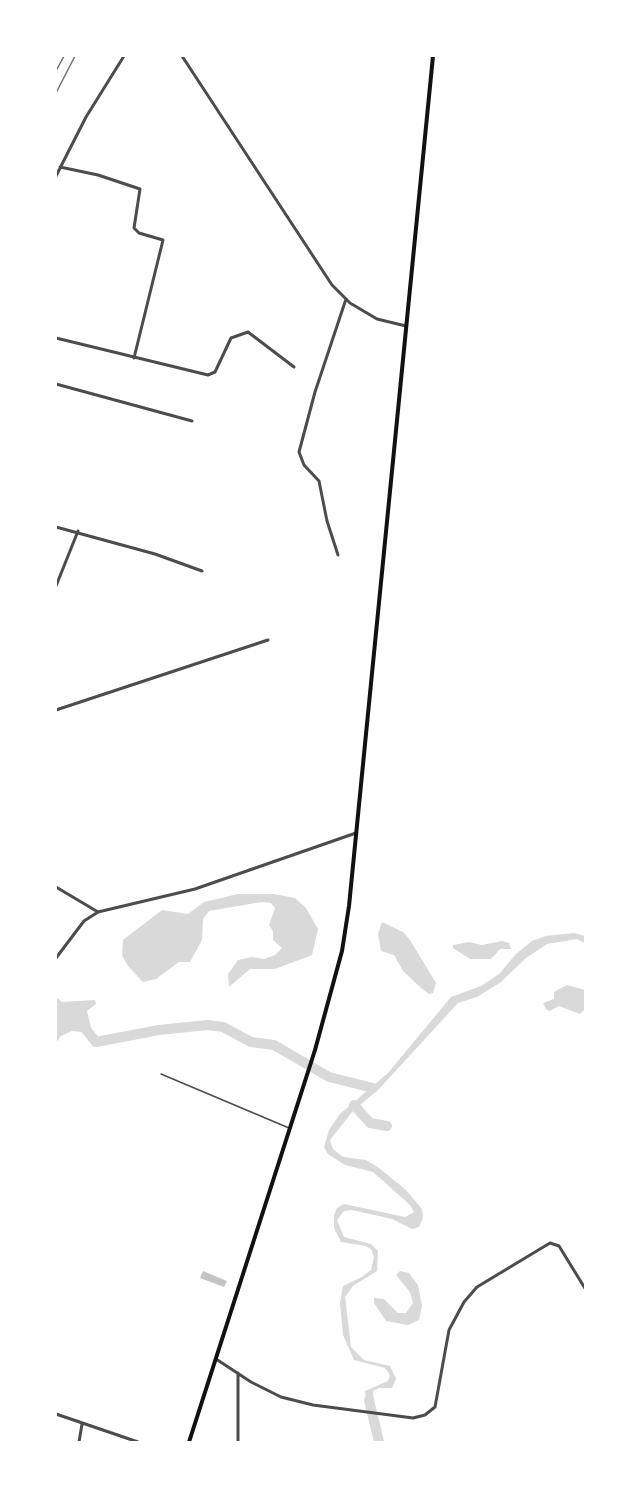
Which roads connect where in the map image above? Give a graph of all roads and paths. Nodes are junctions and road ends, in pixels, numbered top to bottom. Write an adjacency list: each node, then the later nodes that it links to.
1 (124, 56): 4 (street)
2 (182, 56): 6 (street)
3 (434, 56): 7 (main road)
4 (60, 167): 5 (street); 9 (street)
5 (56, 176)
6 (346, 299): 7 (street); 15 (street)
7 (406, 326): 20 (main road)
8 (56, 338): 9 (street)
9 (134, 358): 10 (street)
10 (294, 367)
11 (56, 384): 12 (street)
12 (192, 421)
13 (56, 527): 14 (street)
14 (78, 531): 16 (street); 17 (street)
15 (339, 555)
16 (202, 571)
17 (56, 586)
18 (268, 640): 19 (street)
19 (56, 710)
20 (356, 832): 22 (street); 25 (main road)
21 (56, 887): 22 (street)
22 (98, 912): 23 (street)
23 (56, 958)
24 (161, 1074): 25 (lane)
25 (290, 1128): 27 (main road)
26 (585, 1290): 28 (street)
27 (216, 1359): 28 (street); 33 (main road)
28 (238, 1373): 34 (street)
29 (56, 1414): 30 (street)
30 (82, 1424): 31 (street); 32 (street)
31 (79, 1443)
32 (138, 1443)
33 (189, 1443)
34 (238, 1443)

